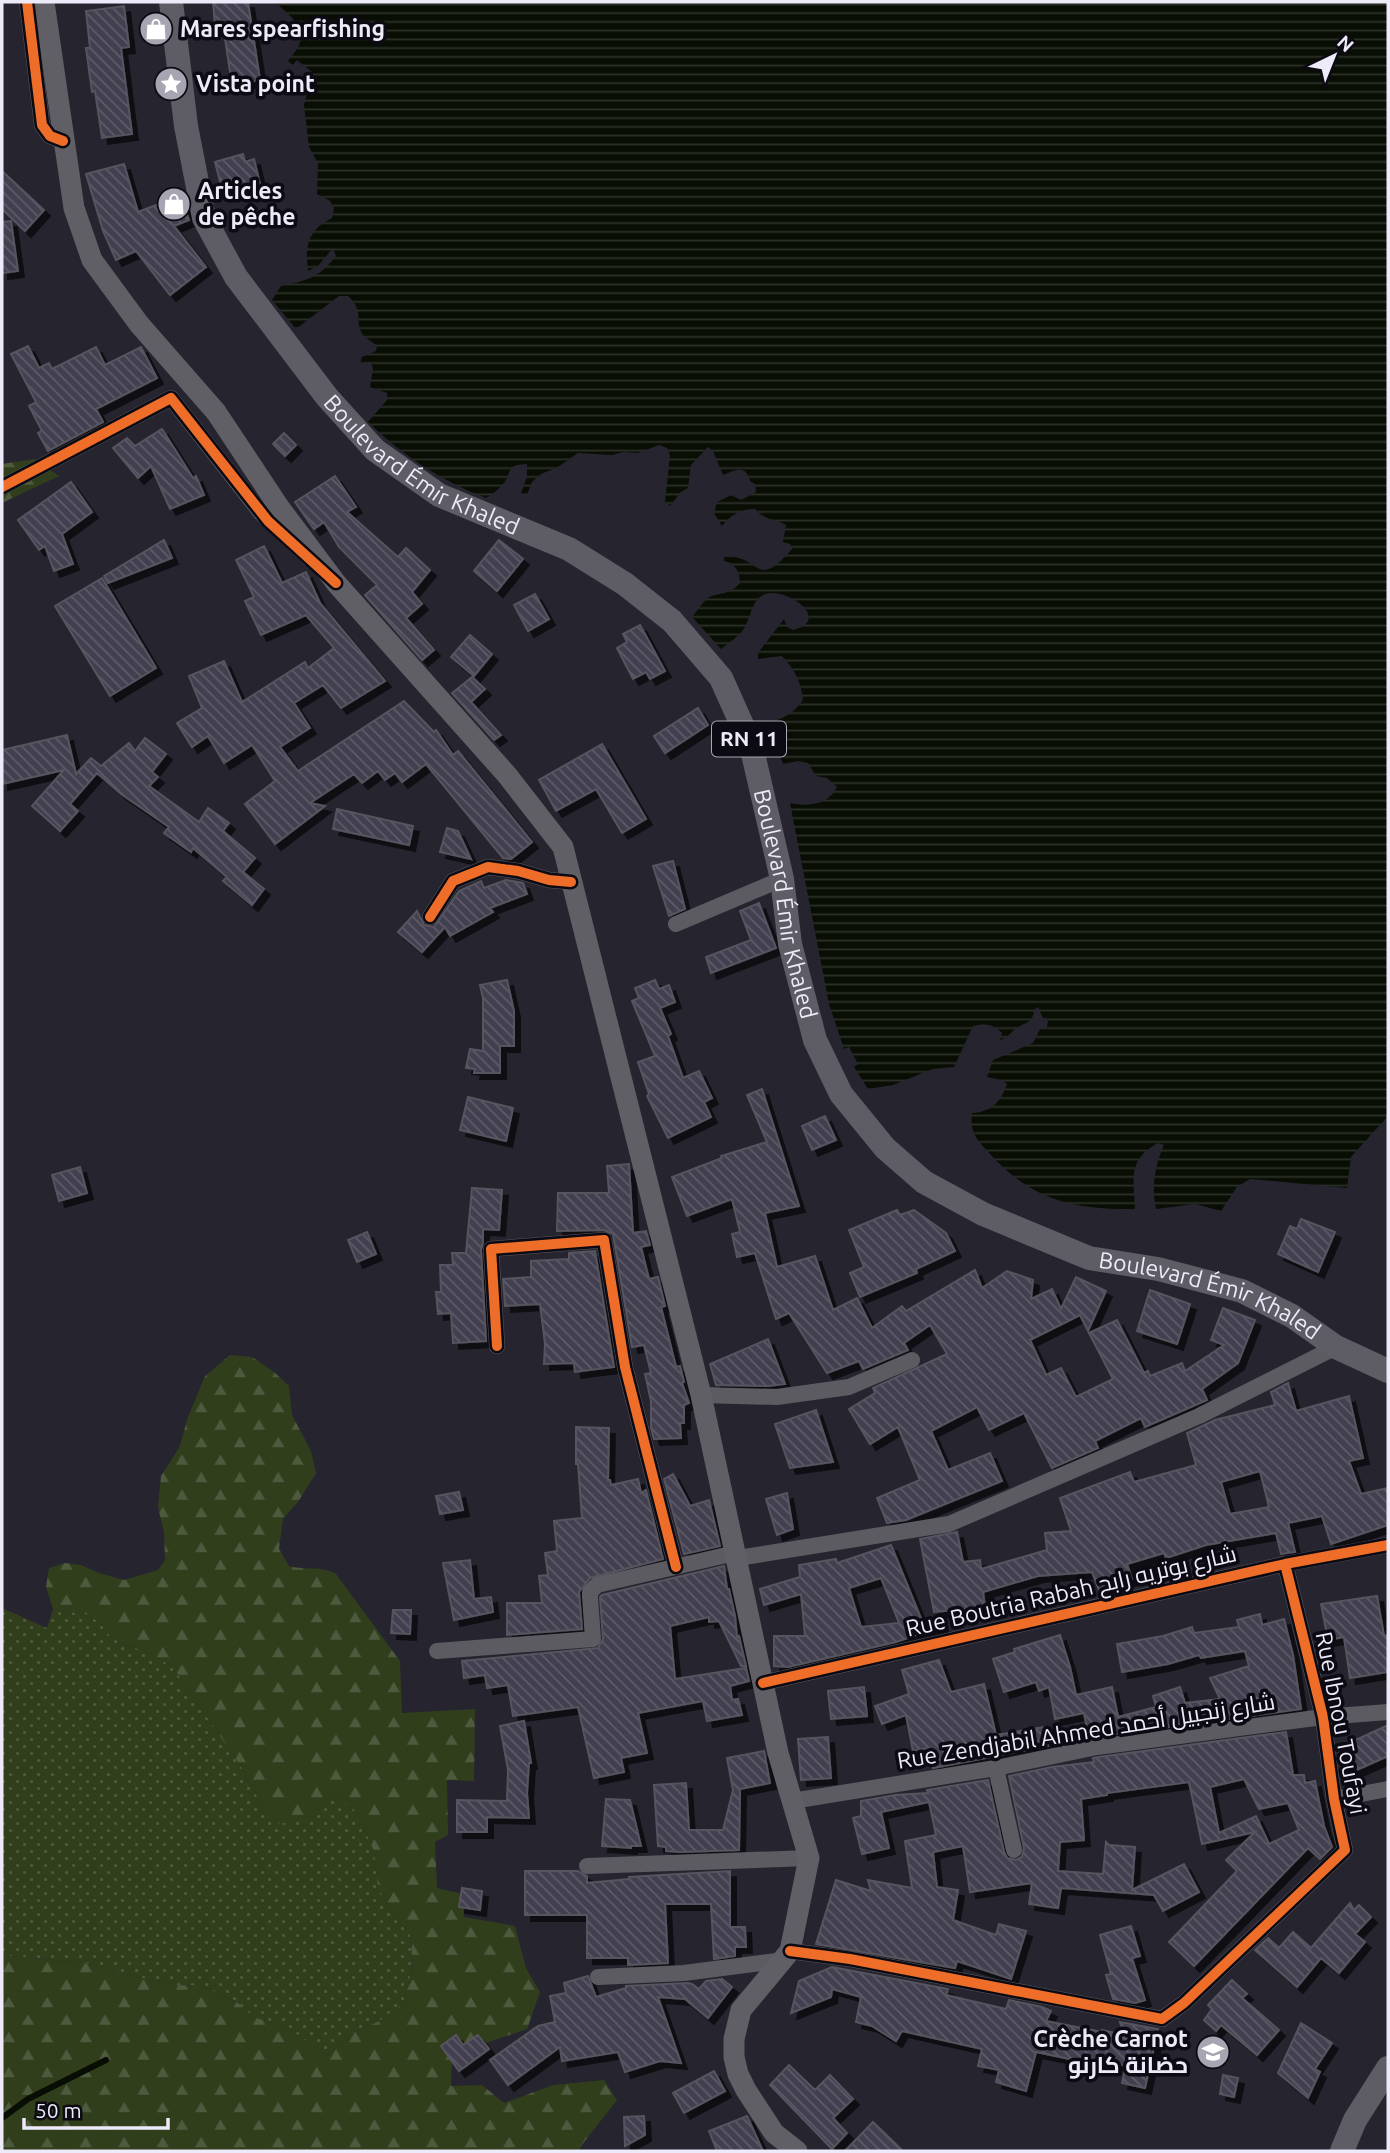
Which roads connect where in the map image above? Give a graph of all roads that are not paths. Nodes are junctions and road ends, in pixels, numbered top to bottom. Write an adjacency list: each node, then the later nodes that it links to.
1 (27, 2): 4 (street)
2 (44, 2): 4 (main road)
3 (171, 2): 7 (main road, Boulevard Émir Khaled / RN 11)
4 (63, 141): 6 (main road)
5 (2, 487): 6 (street)
6 (336, 583): 8 (main road)
7 (782, 879): 10 (street); 12 (main road, Boulevard Émir Khaled / RN 11)
8 (571, 882): 9 (street); 15 (main road)
9 (430, 917)
10 (676, 924)
11 (496, 1346): 19 (street)
12 (1336, 1347): 14 (main road, Boulevard Émir Khaled / RN 11); 17 (street)
13 (912, 1360): 15 (street)
14 (1388, 1371)
15 (701, 1395): 17 (main road)
16 (1388, 1545): 18 (street, Rue Boutria Rabah شارع بوتريه رابح)
17 (737, 1556): 19 (street); 21 (main road)
18 (1285, 1564): 21 (street, Rue Boutria Rabah شارع بوتريه رابح); 23 (street, Rue Ibnou Toufayi)
19 (677, 1567): 20 (street)
20 (437, 1651)
21 (764, 1683): 27 (main road)
22 (1388, 1712): 23 (street, Rue Zendjabil Ahmed شارع زنجبيل أحمد)
23 (1323, 1717): 24 (street, Rue Zendjabil Ahmed شارع زنجبيل أحمد); 26 (street, Rue Ibnou Toufayi)
24 (996, 1768): 27 (street, Rue Zendjabil Ahmed شارع زنجبيل أحمد); 28 (street)
25 (1388, 1789): 26 (street)
26 (1334, 1799): 31 (street, Rue Ibnou Toufayi)
27 (792, 1801): 29 (main road)
28 (1014, 1850)
29 (809, 1858): 30 (street); 31 (main road)
30 (587, 1866)
31 (787, 1955): 32 (street); 34 (main road)
32 (598, 1976)
33 (1388, 2068): 35 (main road)
34 (797, 2151)
35 (1342, 2151)

